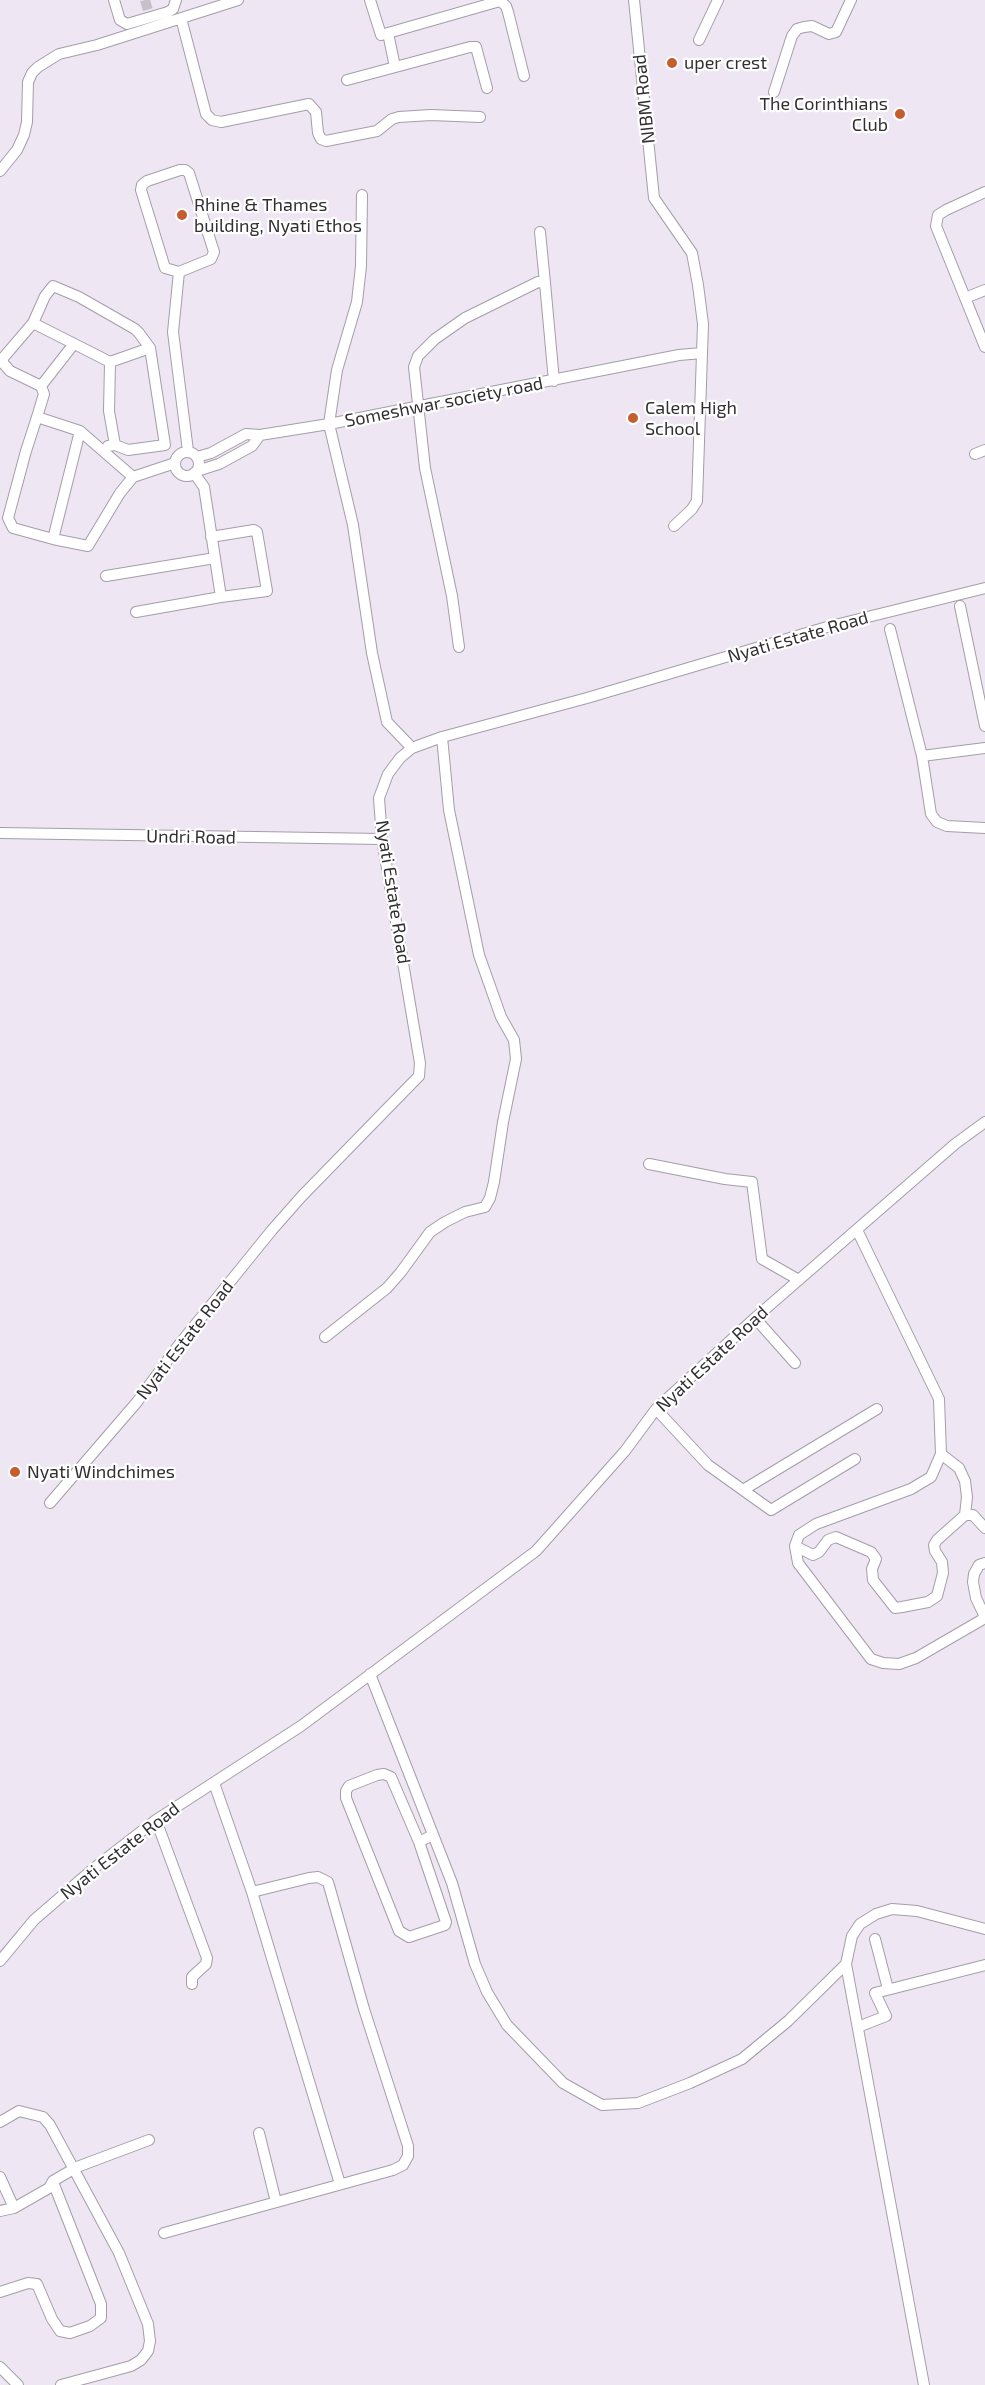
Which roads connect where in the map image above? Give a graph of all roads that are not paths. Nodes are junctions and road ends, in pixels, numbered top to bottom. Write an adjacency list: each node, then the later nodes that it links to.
1 (114, 0): 2 (street)
2 (176, 0)
3 (238, 0): 8 (street)
4 (369, 0): 9 (street)
5 (634, 0): 29 (street, NIBM Road)
6 (718, 0): 10 (street)
7 (851, 0): 15 (street)
8 (181, 18): 16 (street); 17 (street)
9 (388, 33): 11 (street); 12 (street)
10 (699, 40)
11 (395, 67): 13 (street); 14 (street)
12 (524, 76)
13 (347, 80)
14 (487, 88)
15 (774, 92)
16 (480, 117)
17 (0, 171)
18 (985, 192): 24 (street)
19 (362, 195): 35 (street)
20 (540, 232): 22 (street)
21 (179, 272): 21 (street); 40 (street)
22 (545, 283): 31 (street); 33 (street)
23 (985, 290): 24 (street)
24 (965, 298): 27 (street)
25 (33, 323): 26 (street); 28 (street); 32 (street)
26 (73, 345): 30 (street); 32 (street)
27 (985, 347)
28 (150, 348): 30 (street); 38 (street)
29 (702, 353): 31 (street, Someshwar society road); 44 (street)
30 (110, 362): 38 (street)
31 (554, 381): 33 (street, Someshwar society road)
32 (41, 386): 34 (street)
33 (420, 407): 35 (street, Someshwar society road); 54 (street)
34 (38, 417): 36 (street); 46 (street)
35 (329, 424): 37 (street, Someshwar society road); 57 (street)
36 (80, 431): 39 (street); 46 (street)
37 (260, 435): 40 (street, Someshwar society road); 42 (street)
38 (115, 445): 39 (street)
39 (99, 448): 43 (street)
40 (193, 454): 41 (street); 42 (street)
41 (175, 463): 42 (street); 43 (street)
42 (196, 472): 45 (street)
43 (133, 477): 46 (street)
44 (674, 526)
45 (211, 537): 47 (street); 50 (street)
46 (53, 539)
47 (215, 558): 48 (street); 50 (street)
48 (106, 576)
49 (985, 588): 56 (street, Nyati Estate Road)
50 (221, 597): 52 (street)
51 (960, 606): 55 (street)
52 (136, 612)
53 (890, 629): 59 (street)
54 (459, 647)
55 (985, 726)
56 (442, 737): 57 (street, Nyati Estate Road); 68 (street)
57 (412, 748): 62 (street, Nyati Estate Road)
58 (985, 748): 59 (street)
59 (922, 756): 60 (street)
60 (985, 828)
61 (0, 833): 62 (street, Undri Road)
62 (382, 839): 75 (street, Nyati Estate Road)
63 (985, 1122): 65 (street, Nyati Estate Road)
64 (649, 1164): 66 (street)
65 (857, 1230): 66 (street, Nyati Estate Road); 72 (street)
66 (798, 1280): 67 (street, Nyati Estate Road)
67 (755, 1318): 69 (street); 70 (street, Nyati Estate Road)
68 (325, 1337)
69 (795, 1363)
70 (656, 1409): 74 (street); 81 (street, Nyati Estate Road)
71 (877, 1409): 74 (street)
72 (941, 1454): 76 (street); 78 (street)
73 (855, 1459): 74 (street)
74 (743, 1490)
75 (50, 1503)
76 (965, 1515): 77 (street); 78 (street)
77 (985, 1528)
78 (795, 1546): 80 (street)
79 (985, 1563): 80 (street)
80 (985, 1618)
81 (370, 1674): 82 (street, Nyati Estate Road); 84 (street)
82 (214, 1783): 83 (street, Nyati Estate Road); 86 (street)
83 (156, 1820): 89 (street, Nyati Estate Road); 92 (street)
84 (433, 1836): 85 (street); 90 (street)
85 (419, 1842): 85 (street)
86 (252, 1892): 101 (street); 101 (street)
87 (985, 1929): 90 (street)
88 (874, 1939): 93 (street)
89 (0, 1961)
90 (846, 1964): 94 (street)
91 (985, 1965): 93 (street)
92 (192, 1984)
93 (888, 1989): 94 (street)
94 (858, 2027): 110 (street)
95 (0, 2122): 98 (street)
96 (259, 2133): 102 (street)
97 (149, 2140): 98 (street)
98 (74, 2169): 100 (street); 109 (street)
99 (0, 2177): 103 (street)
100 (53, 2182): 103 (street); 106 (street)
101 (340, 2184): 102 (street)
102 (276, 2202): 105 (street)
103 (14, 2208): 104 (street)
104 (0, 2211)
105 (164, 2233)
106 (0, 2292)
107 (0, 2367): 108 (street)
108 (18, 2385)
109 (61, 2385)
110 (924, 2385)

